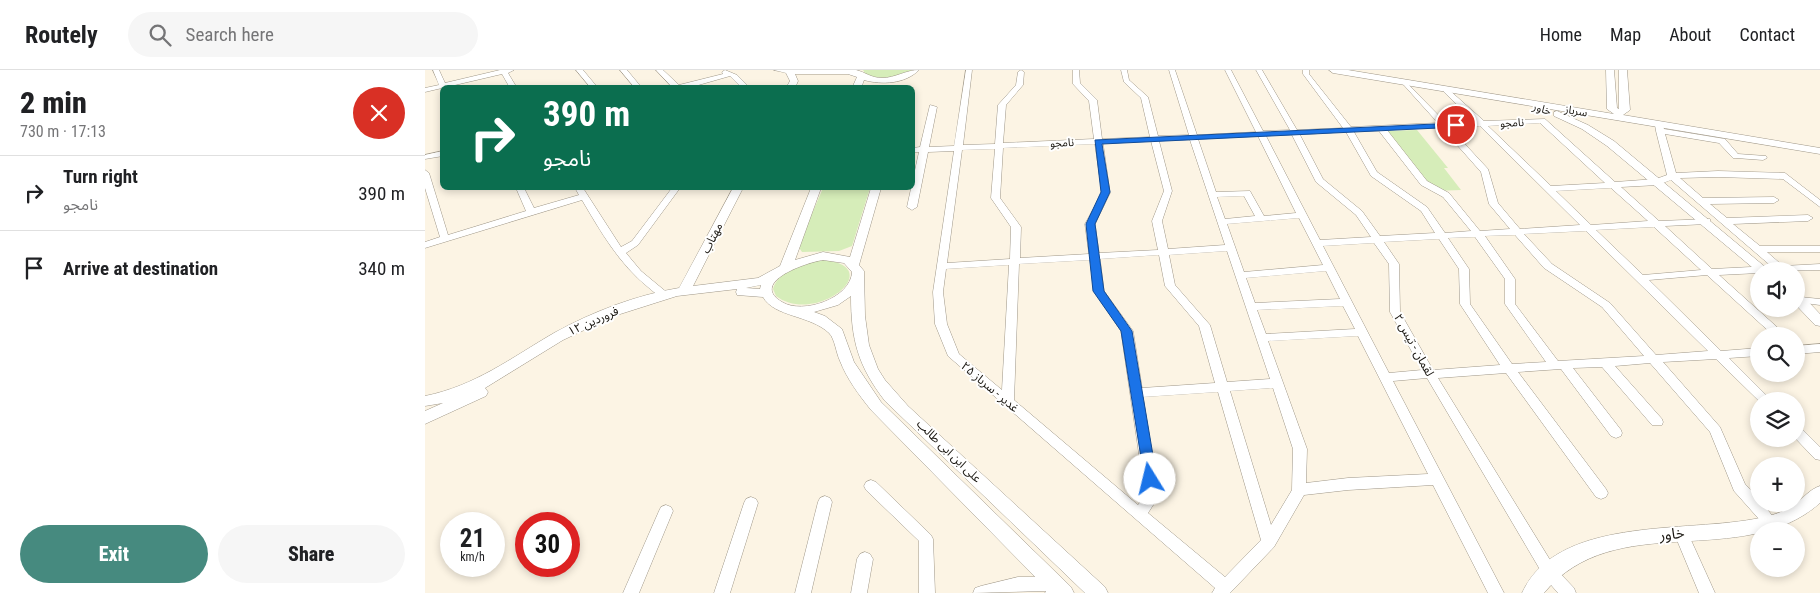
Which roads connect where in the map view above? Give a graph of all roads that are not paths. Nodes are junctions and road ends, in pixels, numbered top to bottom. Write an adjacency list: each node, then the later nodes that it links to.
1 (436, 70): 26 (street)
2 (506, 70): 25 (street); 27 (street)
3 (579, 70): 28 (street)
4 (623, 70): 29 (street)
5 (659, 70): 30 (street)
6 (716, 70): 23 (street)
7 (778, 70): 18 (street)
8 (969, 70): 53 (street, غدیر - سرباز ۲۵)
9 (1075, 70): 50 (street)
10 (1124, 70): 49 (street)
11 (1172, 70): 48 (street)
12 (1228, 70): 47 (street)
13 (1259, 70): 46 (street, لقمان - تیس ۲)
14 (1306, 70): 45 (street)
15 (1333, 70): 19 (street, سرباز)
16 (1610, 70): 40 (street)
17 (1623, 70): 40 (street)
18 (791, 71): 22 (street); 33 (street)
19 (1354, 71): 24 (street, سرباز); 40 (street, سرباز)
20 (912, 72): 22 (street); 34 (street)
21 (1021, 72): 51 (street)
22 (860, 73)
23 (730, 74): 31 (street); 32 (street)
24 (1404, 82): 37 (street, سرباز); 42 (street)
25 (464, 84)
26 (443, 85)
27 (513, 85)
28 (592, 85)
29 (636, 85)
30 (675, 85)
31 (689, 85)
32 (743, 85)
33 (792, 85)
34 (906, 85)
35 (440, 87): 36 (street)
36 (425, 90)
37 (1447, 90): 39 (street, سرباز); 41 (street)
38 (933, 107): 55 (street)
39 (1566, 113): 40 (street, سرباز); 62 (street, خاور)
40 (1619, 115): 43 (street, سرباز); 52 (street, سرباز)
41 (1484, 124): 42 (street, نامجو); 63 (street, نامجو); 64 (street)
42 (1443, 126): 44 (street, نامجو); 85 (street)
43 (1659, 128): 56 (street, سرباز); 59 (street); 61 (street)
44 (1382, 129): 45 (street, نامجو); 86 (street)
45 (1349, 130): 46 (street, نامجو); 87 (street)
46 (1295, 133): 47 (street, نامجو); 89 (street, لقمان - تیس ۲)
47 (1261, 134): 48 (street, نامجو); 77 (street)
48 (1193, 137): 49 (street, نامجو); 71 (street)
49 (1154, 139): 50 (street, نامجو); 96 (street)
50 (1097, 142): 51 (street, نامجو); 97 (street)
51 (998, 146): 53 (street, نامجو); 98 (street)
52 (1820, 146)
53 (959, 148): 55 (street, نامجو); 102 (street, غدیر - سرباز ۲۵)
54 (915, 150): 55 (street, نامجو)
55 (924, 150): 75 (street)
56 (1820, 151)
57 (440, 154): 58 (street)
58 (425, 158)
59 (1763, 158)
60 (425, 173): 88 (street)
61 (1671, 176): 62 (street); 73 (street); 74 (street)
62 (1658, 182): 63 (street); 80 (street, خاور)
63 (1612, 184): 64 (street); 83 (street)
64 (1550, 189): 84 (street)
65 (521, 190): 76 (street)
66 (675, 190): 95 (street)
67 (737, 190): 112 (street, مهتاب)
68 (815, 190): 101 (street)
69 (876, 190): 106 (street)
70 (582, 192): 76 (street); 95 (street)
71 (1212, 195): 79 (street); 82 (street)
72 (1774, 200): 73 (street)
73 (1702, 201): 81 (street)
74 (1820, 204)
75 (912, 207)
76 (531, 212): 88 (street)
77 (1302, 215): 79 (street); 90 (street)
78 (1808, 218): 81 (street)
79 (1261, 219): 82 (street)
80 (1707, 221): 83 (street); 99 (street, خاور)
81 (1726, 221): 93 (street)
82 (1222, 222): 92 (street)
83 (1656, 224): 84 (street); 108 (street)
84 (1590, 229): 85 (street); 111 (street)
85 (1518, 232): 86 (street); 129 (street)
86 (1478, 234): 87 (street); 131 (street)
87 (1442, 236): 89 (street); 132 (street)
88 (445, 239): 91 (street)
89 (1377, 240): 90 (street); 133 (street, لقمان - تیس ۲)
90 (1316, 243): 104 (street)
91 (425, 245)
92 (1231, 248): 96 (street); 109 (street)
93 (1757, 249): 94 (street); 100 (street)
94 (1820, 249)
95 (620, 252): 114 (street)
96 (1163, 252): 97 (street); 136 (street)
97 (1094, 256): 98 (street); 138 (street)
98 (1015, 261): 102 (street); 140 (street)
99 (1754, 262)
100 (1772, 262)
101 (786, 266): 106 (street); 110 (street)
102 (941, 266): 140 (street, غدیر - سرباز ۲۵)
103 (1820, 267): 105 (street)
104 (1329, 268): 109 (street); 116 (street)
105 (1805, 268)
106 (856, 271): 120 (street); 161 (street, علی ابن ابی طالب)
107 (1750, 271): 108 (street)
108 (1709, 272): 111 (street); 122 (street)
109 (1239, 275): 119 (street)
110 (773, 277): 112 (street, ۱۲ فروردین); 113 (street)
111 (1640, 278): 128 (street)
112 (685, 289): 114 (street, ۱۲ فروردین)
113 (768, 293): 114 (street, ۱۲ فروردین); 120 (street, علی ابن ابی طالب)
114 (665, 298): 139 (street, ۱۲ فروردین); 141 (street, ۱۲ فروردین)
115 (1805, 300): 117 (street)
116 (1347, 302): 119 (street); 123 (street)
117 (1820, 302)
118 (1805, 306): 121 (street)
119 (1251, 307): 124 (street)
120 (791, 309): 163 (street, علی ابن ابی طالب)
121 (1820, 322)
122 (1771, 327)
123 (1362, 332): 124 (street); 134 (street)
124 (1261, 338): 135 (street)
125 (1820, 348): 126 (street)
126 (1805, 349)
127 (1750, 353): 128 (street)
128 (1719, 355): 129 (street); 137 (street)
129 (1652, 359): 130 (street); 155 (street)
130 (1605, 362): 131 (street); 142 (street)
131 (1559, 365): 132 (street); 143 (street)
132 (1509, 369): 133 (street); 149 (street)
133 (1430, 374): 134 (street); 162 (street, لقمان - تیس ۲)
134 (1385, 377): 146 (street)
135 (1277, 383): 136 (street); 148 (street)
136 (1224, 387): 138 (street); 159 (street)
137 (1757, 392)
138 (1136, 393): 154 (street)
139 (425, 402)
140 (1008, 402): 154 (street, غدیر - سرباز ۲۵)
141 (425, 418)
142 (1657, 422)
143 (1616, 433)
144 (1805, 441): 145 (street)
145 (1820, 455)
146 (1438, 479): 148 (street); 172 (street)
147 (871, 486): 169 (street)
148 (1299, 490): 159 (street)
149 (1601, 493)
150 (1820, 493): 156 (street, خاور)
151 (825, 502): 167 (street)
152 (751, 503): 166 (street)
153 (666, 511): 165 (street)
154 (1140, 514): 164 (street, غدیر - سرباز ۲۵)
155 (1770, 522)
156 (1774, 522)
157 (1750, 528): 158 (street, خاور)
158 (1681, 533): 162 (street, خاور); 175 (street)
159 (1269, 542): 164 (street)
160 (865, 559): 168 (street)
161 (1071, 569): 163 (street); 171 (street, علی ابن ابی طالب)
162 (1550, 573): 173 (street, خاور); 174 (street, لقمان - تیس ۲)
163 (1057, 590): 170 (street)
164 (1223, 590)
165 (631, 593)
166 (722, 593)
167 (803, 593)
168 (859, 593)
169 (927, 593)
170 (981, 593)
171 (1097, 593)
172 (1496, 593)
173 (1532, 593)
174 (1567, 593)
175 (1707, 593)

